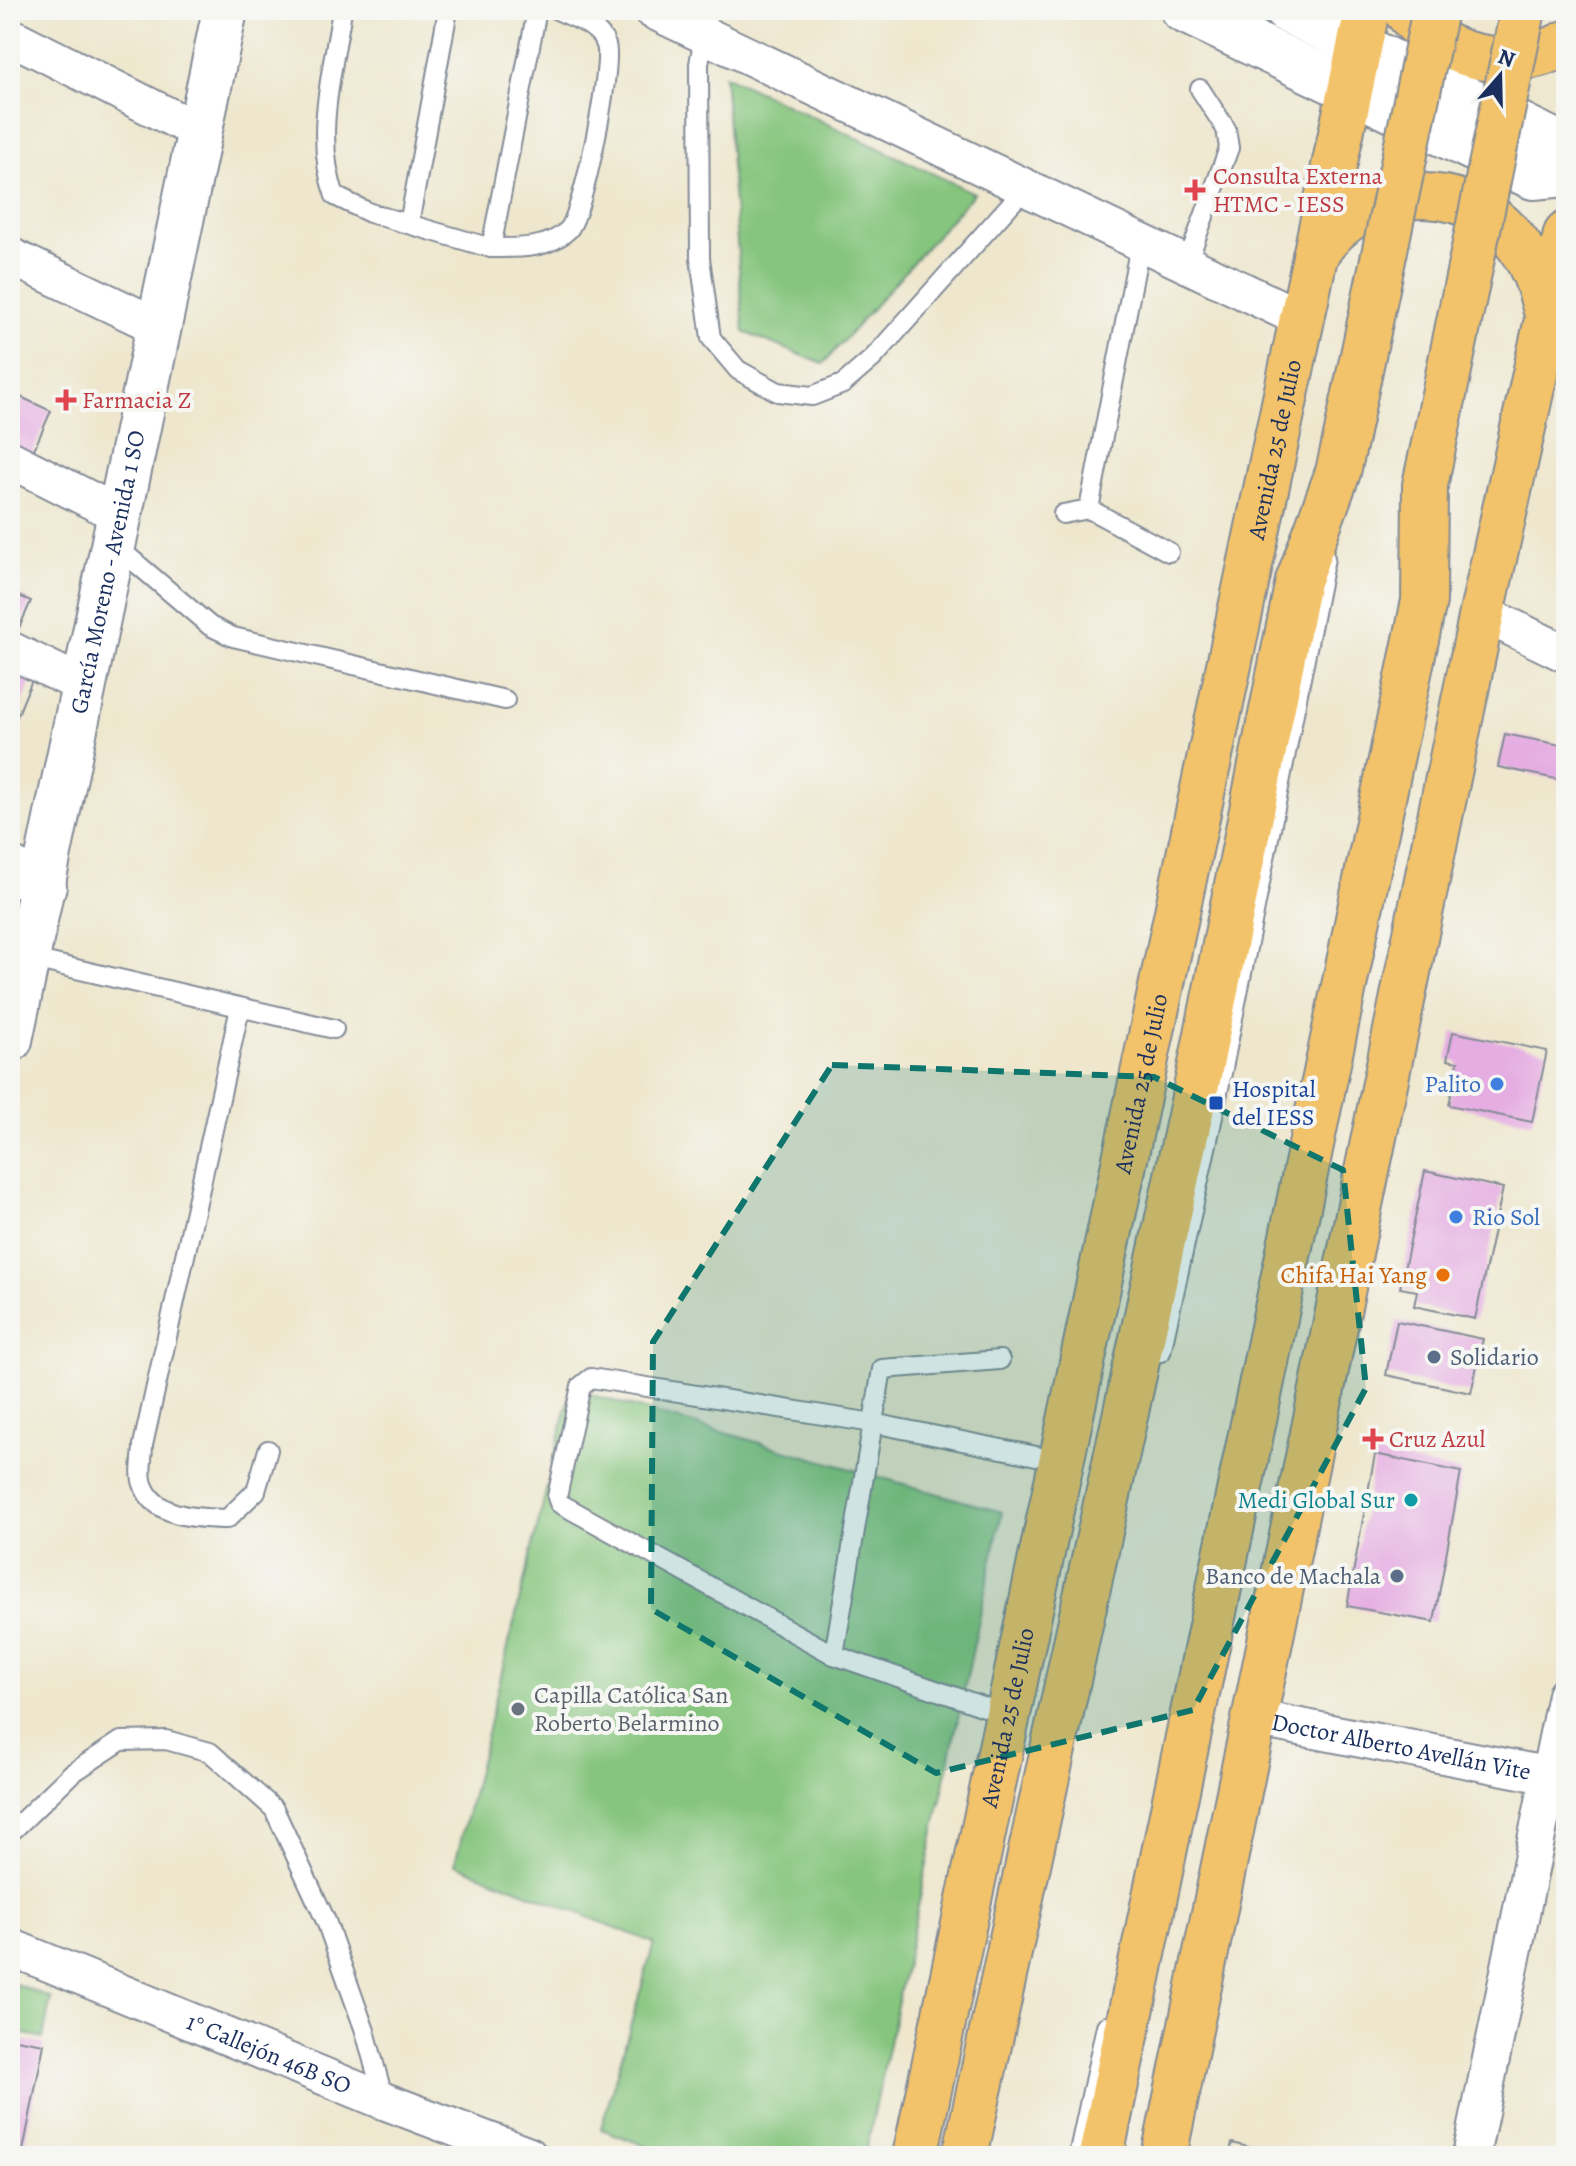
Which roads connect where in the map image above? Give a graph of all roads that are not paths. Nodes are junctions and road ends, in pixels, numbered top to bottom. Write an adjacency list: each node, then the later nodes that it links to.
1 (225, 10): 18 (street, García Moreno - Avenida 1 SO)
2 (342, 10): 22 (lane)
3 (448, 10): 22 (lane)
4 (537, 10): 25 (lane)
5 (557, 10): 25 (lane)
6 (652, 10): 14 (street)
7 (1183, 10): 17 (street)
8 (1286, 10): 12 (street)
9 (1405, 10): 15 (main road)
10 (1435, 10): 32 (main road, bridge)
11 (1523, 10): 34 (main road, bridge)
12 (1363, 28): 17 (main road, Avenida 25 de Julio); 19 (street)
13 (10, 36): 18 (street)
14 (704, 36): 21 (street); 21 (lane)
15 (1566, 43)
16 (1200, 89): 28 (lane)
17 (1350, 91): 20 (street); 27 (main road, Avenida 25 de Julio)
18 (200, 132): 31 (street, García Moreno - Avenida 1 SO)
19 (1566, 157)
20 (1566, 174)
21 (1026, 187): 24 (street)
22 (409, 224): 25 (lane)
23 (1566, 234): 29 (main road)
24 (1141, 240): 28 (street); 35 (lane)
25 (491, 248)
26 (10, 256): 31 (street)
27 (1315, 256): 29 (main road); 30 (main road, Avenida 25 de Julio)
28 (1187, 263): 30 (street)
29 (1547, 318): 40 (main road)
30 (1302, 319): 52 (main road, Avenida 25 de Julio)
31 (159, 327): 37 (street, García Moreno - Avenida 1 SO)
32 (1342, 455): 51 (main road); 55 (lane)
33 (10, 459): 37 (street)
34 (1429, 469): 39 (lane); 53 (main road)
35 (1089, 509): 36 (lane); 38 (lane)
36 (1063, 514)
37 (117, 530): 43 (street, García Moreno - Avenida 1 SO); 44 (lane)
38 (1169, 552)
39 (1406, 583)
40 (1482, 613): 42 (street); 50 (main road)
41 (10, 650): 43 (street)
42 (1566, 654)
43 (85, 686): 45 (street, García Moreno - Avenida 1 SO)
44 (505, 700)
45 (26, 908): 46 (lane); 49 (street, García Moreno - Avenida 1 SO)
46 (240, 1008): 48 (lane); 58 (lane)
47 (1317, 1023): 56 (lane)
48 (334, 1029)
49 (10, 1040)
50 (1391, 1061): 53 (main road); 63 (main road)
51 (1198, 1079): 52 (main road); 75 (main road)
52 (1118, 1191): 59 (main road, Avenida 25 de Julio)
53 (1300, 1211): 67 (main road)
54 (1000, 1360): 57 (lane)
55 (1159, 1363)
56 (1236, 1412)
57 (873, 1423): 59 (lane); 60 (lane); 60 (lane)
58 (268, 1450)
59 (1061, 1461): 62 (main road, Avenida 25 de Julio)
60 (834, 1655): 62 (lane)
61 (1566, 1695): 64 (street)
62 (1008, 1715): 69 (main road, Avenida 25 de Julio)
63 (1254, 1718): 64 (street, Doctor Alberto Avellán Vite); 78 (main road)
64 (1560, 1780): 79 (street)
65 (1154, 1804): 67 (lane)
66 (10, 1833): 71 (lane)
67 (1153, 1917): 77 (main road); 78 (main road)
68 (10, 1947): 71 (street, 1° Callejón 46B SO)
69 (954, 1970): 73 (main road, Avenida 25 de Julio); 74 (main road)
70 (1111, 2003): 76 (lane)
71 (384, 2101): 72 (street, 1° Callejón 46B SO)
72 (529, 2156)
73 (915, 2156)
74 (952, 2156)
75 (965, 2156)
76 (1078, 2156)
77 (1101, 2156)
78 (1164, 2156)
79 (1471, 2156)

